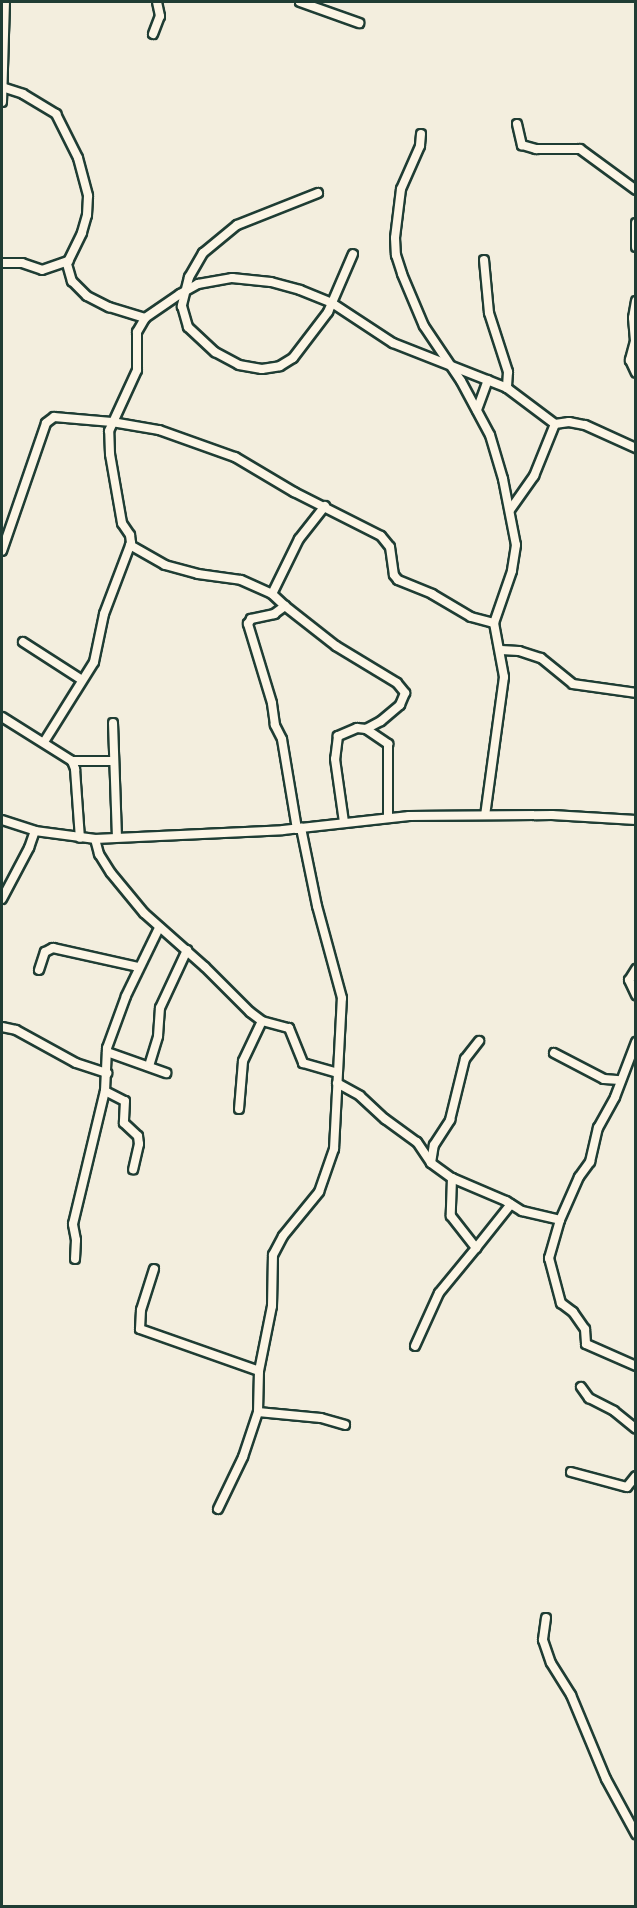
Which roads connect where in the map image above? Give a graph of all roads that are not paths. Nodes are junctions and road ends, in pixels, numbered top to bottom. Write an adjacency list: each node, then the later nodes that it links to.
1 (5, 2): 6 (street)
2 (158, 2): 5 (street)
3 (300, 2): 4 (street)
4 (359, 23)
5 (153, 34)
6 (3, 36): 7 (street)
7 (2, 87): 8 (street); 17 (street)
8 (2, 102)
9 (517, 124): 11 (street)
10 (421, 134): 23 (street)
11 (636, 190)
12 (318, 193): 19 (street)
13 (636, 223): 14 (street)
14 (636, 247)
15 (353, 254): 21 (street)
16 (484, 260): 26 (street)
17 (68, 261): 18 (street); 22 (street)
18 (2, 263)
19 (185, 291): 21 (street); 21 (street); 22 (street)
20 (636, 301): 24 (street)
21 (332, 303): 23 (street)
22 (145, 318): 28 (street)
23 (450, 366): 25 (street); 27 (street)
24 (636, 373)
25 (488, 380): 26 (street); 27 (street)
26 (507, 388): 29 (street)
27 (477, 410): 32 (street)
28 (112, 422): 31 (street); 33 (street); 34 (street)
29 (555, 424): 30 (street); 32 (street)
30 (636, 448)
31 (325, 506): 35 (street); 37 (street)
32 (510, 510): 37 (street)
33 (130, 545): 35 (street); 40 (street)
34 (2, 551)
35 (272, 594): 36 (street)
36 (285, 606): 44 (street); 53 (street)
37 (494, 623): 39 (street)
38 (23, 642): 40 (street)
39 (501, 650): 41 (street); 48 (street)
40 (82, 680): 45 (street)
41 (636, 693)
42 (2, 717): 45 (street)
43 (112, 723): 47 (street)
44 (366, 729): 49 (street); 52 (street)
45 (44, 742): 46 (street)
46 (72, 761): 47 (street); 56 (street)
47 (114, 761): 55 (street)
48 (485, 815): 49 (street); 51 (street)
49 (388, 817): 52 (street)
50 (2, 820): 54 (street)
51 (636, 820)
52 (344, 822): 53 (street)
53 (299, 828): 55 (street); 74 (street)
54 (35, 831): 56 (street); 58 (street)
55 (117, 837): 57 (street)
56 (80, 838): 57 (street)
57 (95, 839): 59 (street)
58 (2, 899)
59 (159, 928): 60 (street); 61 (street)
60 (187, 950): 65 (street); 71 (street)
61 (140, 967): 63 (street); 69 (street)
62 (636, 969): 64 (street)
63 (39, 970)
64 (636, 995)
65 (262, 1021): 74 (street); 78 (street)
66 (2, 1027): 72 (street)
67 (478, 1041): 80 (street)
68 (636, 1042): 75 (street)
69 (106, 1052): 71 (street); 72 (street)
70 (554, 1053): 75 (street)
71 (149, 1066): 73 (street)
72 (107, 1073): 77 (street)
73 (166, 1073)
74 (337, 1073): 76 (street)
75 (620, 1080): 85 (street)
76 (337, 1083): 79 (street); 91 (street)
77 (105, 1091): 82 (street); 87 (street)
78 (239, 1110)
79 (419, 1144): 80 (street); 81 (street)
80 (434, 1145): 81 (street)
81 (431, 1163): 83 (street)
82 (133, 1169)
83 (452, 1178): 84 (street); 86 (street)
84 (511, 1204): 85 (street); 86 (street)
85 (560, 1220): 90 (street)
86 (476, 1248): 89 (street)
87 (75, 1259)
88 (154, 1269): 91 (street)
89 (415, 1346)
90 (636, 1366)
91 (259, 1371): 93 (street)
92 (581, 1388): 95 (street)
93 (258, 1412): 94 (street); 98 (street)
94 (345, 1425)
95 (636, 1429)
96 (571, 1472): 97 (street)
97 (636, 1476)
98 (218, 1509)
99 (546, 1618): 100 (street)
100 (636, 1834)

